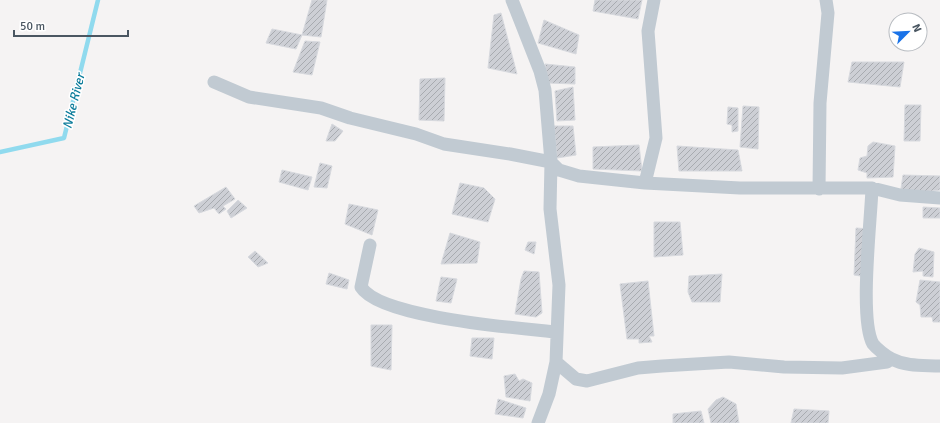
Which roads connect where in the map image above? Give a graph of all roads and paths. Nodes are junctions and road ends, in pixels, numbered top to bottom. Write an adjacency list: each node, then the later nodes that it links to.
1 (512, 0): 5 (street)
2 (654, 0): 6 (street)
3 (826, 0): 8 (street)
4 (214, 82): 5 (street)
5 (551, 162): 6 (street); 11 (street)
6 (645, 183): 8 (street)
7 (872, 188): 8 (street); 9 (street); 12 (street)
8 (819, 189)
9 (940, 198)
10 (370, 245): 11 (street)
11 (556, 332): 13 (street)
12 (891, 359): 13 (street); 14 (street)
13 (556, 362): 15 (street)
14 (940, 366)
15 (538, 423)

